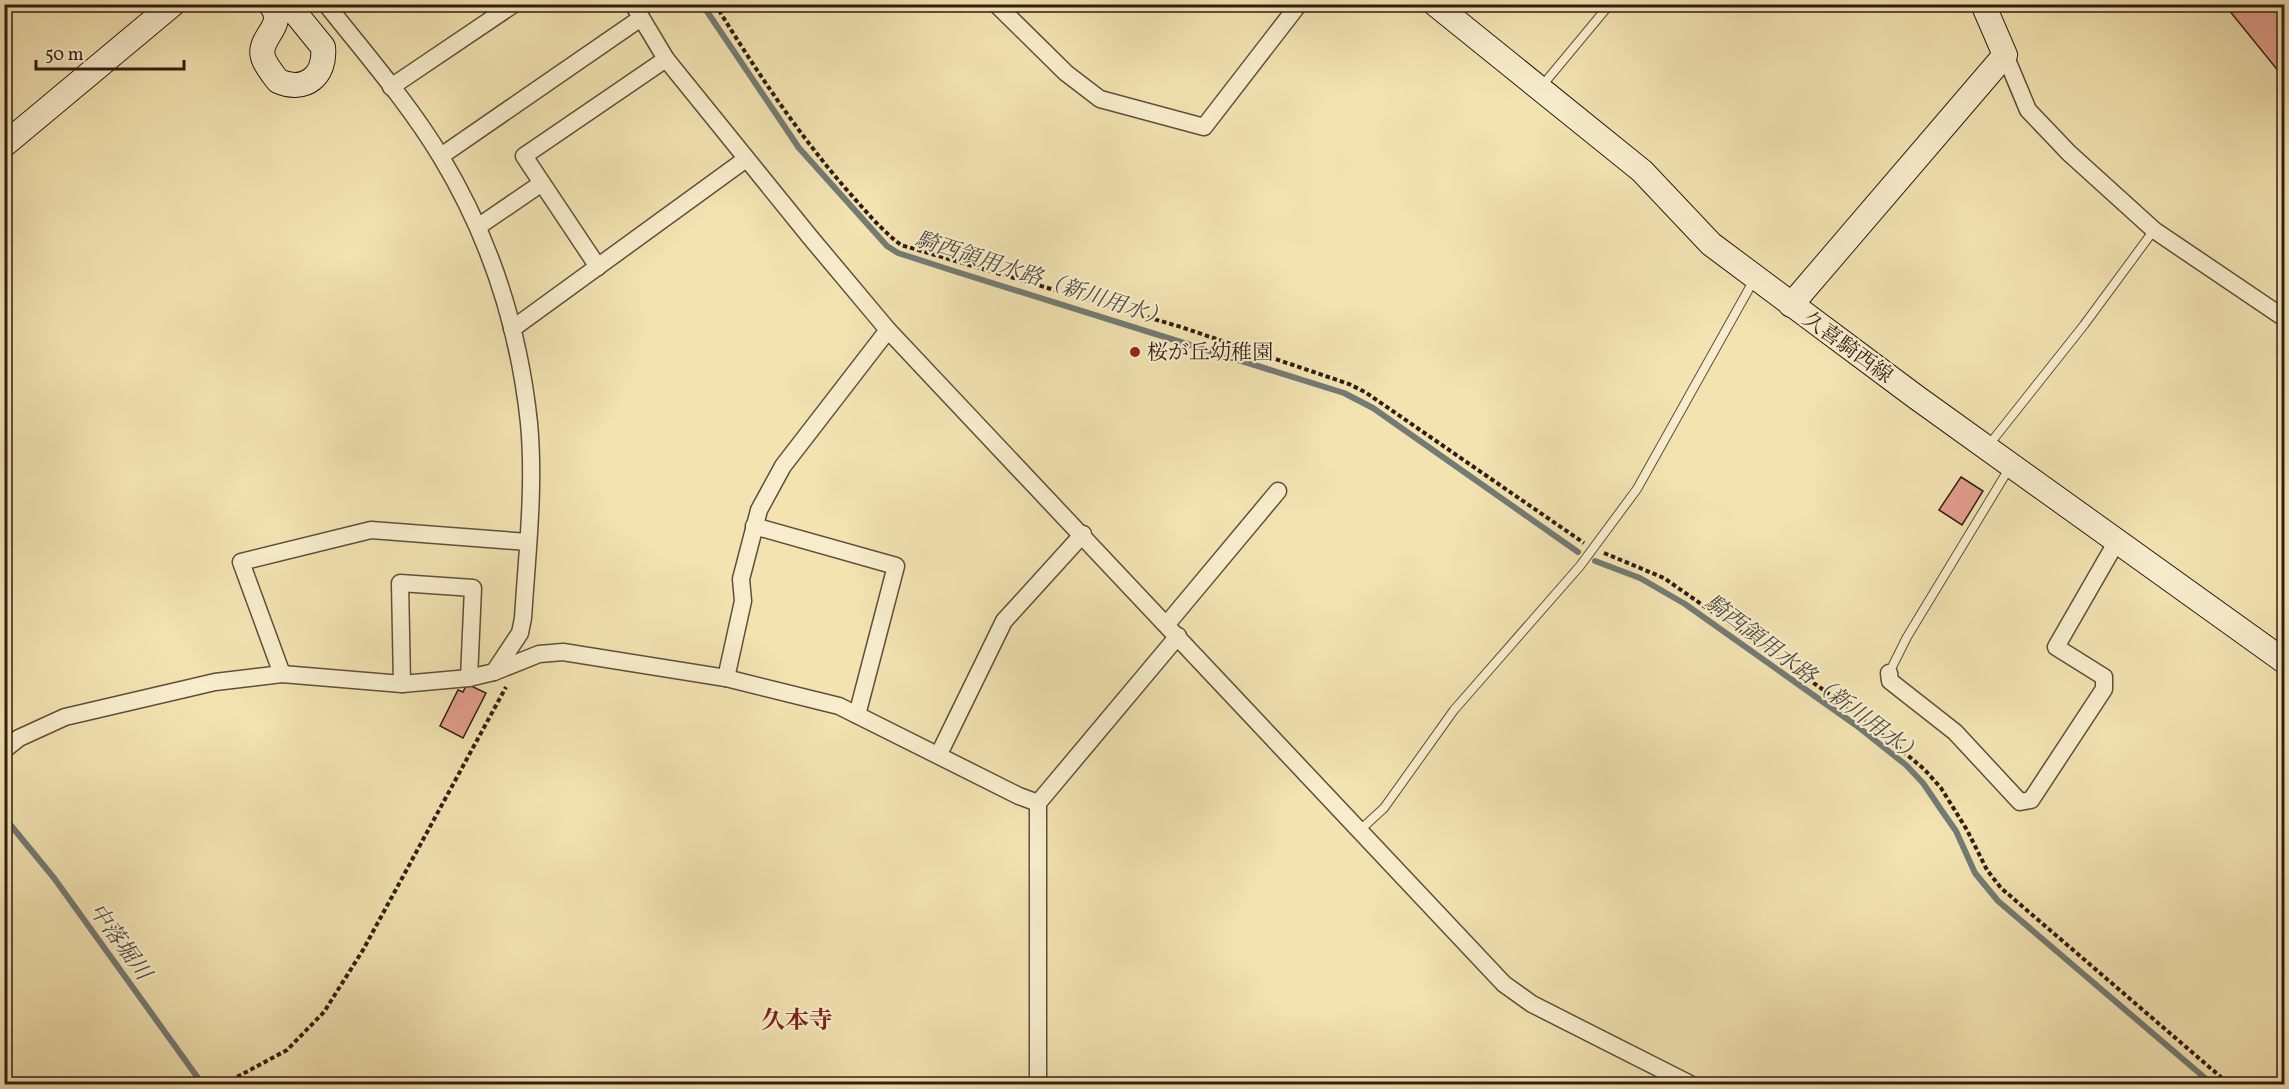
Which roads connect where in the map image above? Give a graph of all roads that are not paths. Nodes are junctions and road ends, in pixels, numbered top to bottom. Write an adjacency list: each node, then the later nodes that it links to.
1 (173, 4): 16 (main road)
2 (270, 4): 3 (main road)
3 (288, 4)
4 (514, 4): 14 (street)
5 (996, 4): 6 (street)
6 (1299, 4)
7 (1435, 4): 15 (main road, 久喜騎西線)
8 (1610, 4): 15 (lane)
9 (1983, 4): 12 (main road)
10 (328, 5): 14 (street)
11 (637, 11): 13 (street); 17 (street)
12 (2005, 55): 21 (street); 24 (main road)
13 (666, 59): 18 (street); 19 (street)
14 (391, 87): 17 (street)
15 (1539, 90): 23 (main road, 久喜騎西線)
16 (4, 145)
17 (441, 156): 20 (street)
18 (746, 159): 22 (street); 27 (street)
19 (542, 183): 20 (street); 22 (street)
20 (479, 226): 26 (street)
21 (2154, 230): 25 (street); 28 (lane)
22 (598, 267): 26 (street)
23 (1755, 278): 24 (main road, 久喜騎西線); 47 (lane)
24 (1791, 305): 28 (main road, 久喜騎西線)
25 (2284, 318)
26 (512, 329): 34 (street)
27 (888, 330): 31 (street); 32 (street)
28 (1986, 448): 29 (main road, 久喜騎西線)
29 (2011, 465): 33 (main road, 久喜騎西線); 38 (lane)
30 (1278, 491): 35 (street)
31 (754, 526): 41 (street); 43 (street)
32 (1083, 534): 35 (street); 45 (street)
33 (2117, 541): 36 (main road, 久喜騎西線); 38 (street)
34 (528, 542): 37 (street); 39 (street)
35 (1172, 630): 46 (street); 47 (street)
36 (2284, 661)
37 (494, 672): 40 (street); 41 (street)
38 (1889, 673)
39 (282, 674): 42 (street); 44 (street)
40 (469, 678): 42 (street); 42 (street)
41 (726, 678): 43 (street)
42 (402, 684)
43 (858, 715): 45 (street)
44 (4, 750)
45 (939, 754): 46 (street)
46 (1038, 803): 48 (street)
47 (1358, 831): 49 (street)
48 (1038, 1084)
49 (1690, 1084)

